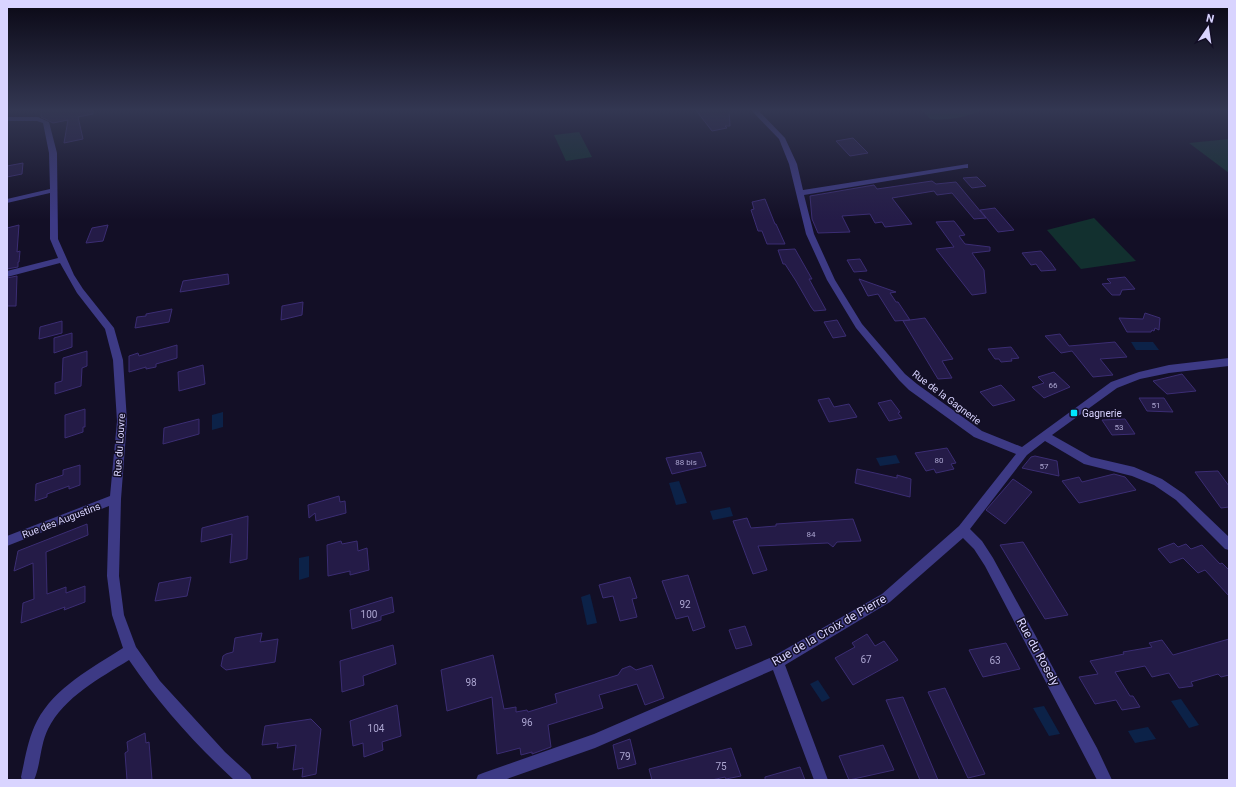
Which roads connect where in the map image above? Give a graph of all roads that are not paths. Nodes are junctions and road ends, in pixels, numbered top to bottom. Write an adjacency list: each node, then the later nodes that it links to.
1 (51, 146): 4 (street, Rue du Louvre)
2 (785, 146): 5 (street, Rue de la Gagnerie)
3 (965, 166): 5 (street)
4 (54, 190): 6 (street); 7 (street, Rue du Louvre)
5 (800, 193): 11 (street, Rue de la Gagnerie)
6 (7, 201)
7 (62, 260): 8 (street); 12 (street, Rue du Louvre)
8 (7, 274)
9 (1229, 362): 10 (street, Rue de la Croix de Pierre)
10 (1045, 436): 11 (street, Rue de la Croix de Pierre); 15 (street)
11 (1023, 452): 13 (street, Rue de la Croix de Pierre)
12 (115, 499): 14 (street, Rue des Augustins); 16 (street, Rue du Louvre)
13 (963, 530): 17 (street, Rue de la Croix de Pierre); 22 (street, Rue du Rosely)
14 (7, 540)
15 (1229, 545)
16 (131, 651): 18 (street); 19 (street, Rue du Louvre)
17 (777, 662): 20 (street, Rue de la Croix de Pierre); 21 (street)
18 (28, 777)
19 (245, 780)
20 (483, 780)
21 (821, 780)
22 (1105, 780)

